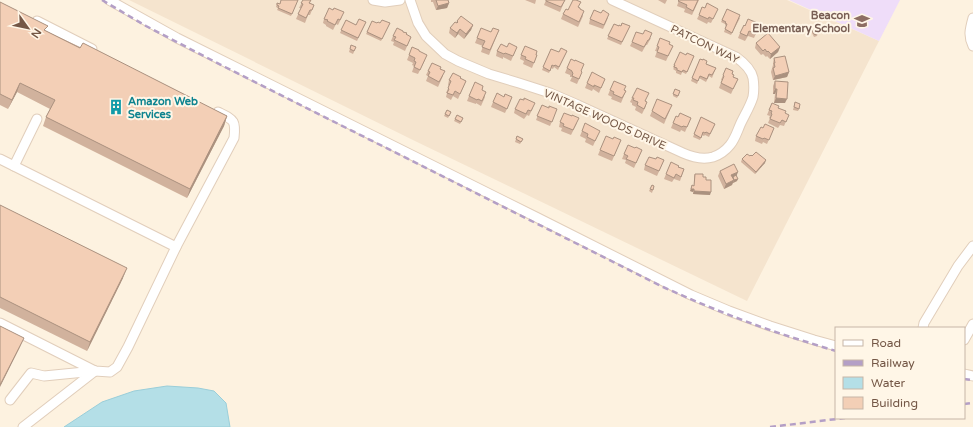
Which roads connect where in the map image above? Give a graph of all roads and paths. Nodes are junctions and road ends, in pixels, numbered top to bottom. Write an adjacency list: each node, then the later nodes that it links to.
1 (109, 0): 21 (street)
2 (373, 0): 3 (street)
3 (400, 0)
4 (410, 0): 11 (street, VINTAGE WOODS DRIVE)
5 (612, 0): 11 (street, PATCON WAY)
6 (28, 17): 9 (street)
7 (973, 18): 8 (street)
8 (973, 46)
9 (98, 52)
10 (209, 107): 15 (street)
11 (743, 118)
12 (38, 119): 14 (street)
13 (0, 159): 14 (street)
14 (14, 166): 15 (street)
15 (176, 246): 22 (street)
16 (973, 246): 19 (street)
17 (0, 323): 22 (street)
18 (973, 324): 20 (street)
19 (923, 327)
20 (965, 338)
21 (835, 346)
22 (95, 371): 23 (street); 24 (street)
23 (10, 400)
24 (23, 427)

